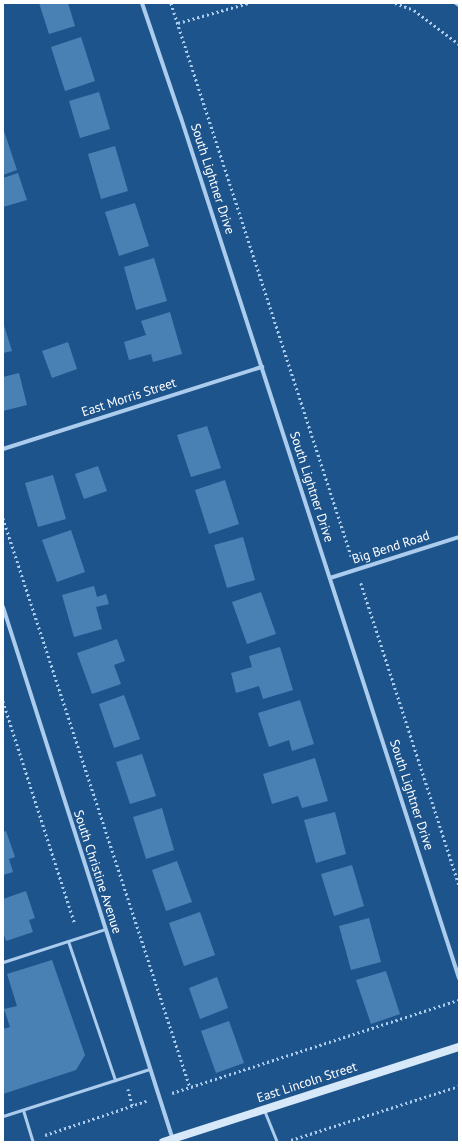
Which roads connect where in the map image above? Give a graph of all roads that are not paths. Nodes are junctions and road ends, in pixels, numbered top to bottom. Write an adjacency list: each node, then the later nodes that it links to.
1 (144, 3): 4 (street, South Lightner Drive)
2 (456, 3): 3 (street)
3 (459, 5)
4 (262, 367): 5 (street, East Morris Street); 7 (street, South Lightner Drive)
5 (3, 449)
6 (459, 536): 7 (street, Big Bend Road)
7 (330, 578): 12 (street, South Lightner Drive)
8 (3, 607): 9 (street, South Christine Avenue)
9 (105, 929): 10 (lane); 14 (street, South Christine Avenue)
10 (68, 941): 11 (lane); 15 (lane)
11 (3, 962)
12 (459, 978)
13 (459, 1047): 17 (street, East Lincoln Street)
14 (149, 1069): 15 (lane); 20 (street, South Christine Avenue)
15 (114, 1080): 16 (lane)
16 (23, 1110): 18 (lane); 19 (lane)
17 (264, 1110): 20 (street, East Lincoln Street); 22 (lane)
18 (3, 1116)
19 (32, 1140)
20 (173, 1140): 21 (street, East Lincoln Street)
21 (163, 1142)
22 (276, 1142)

